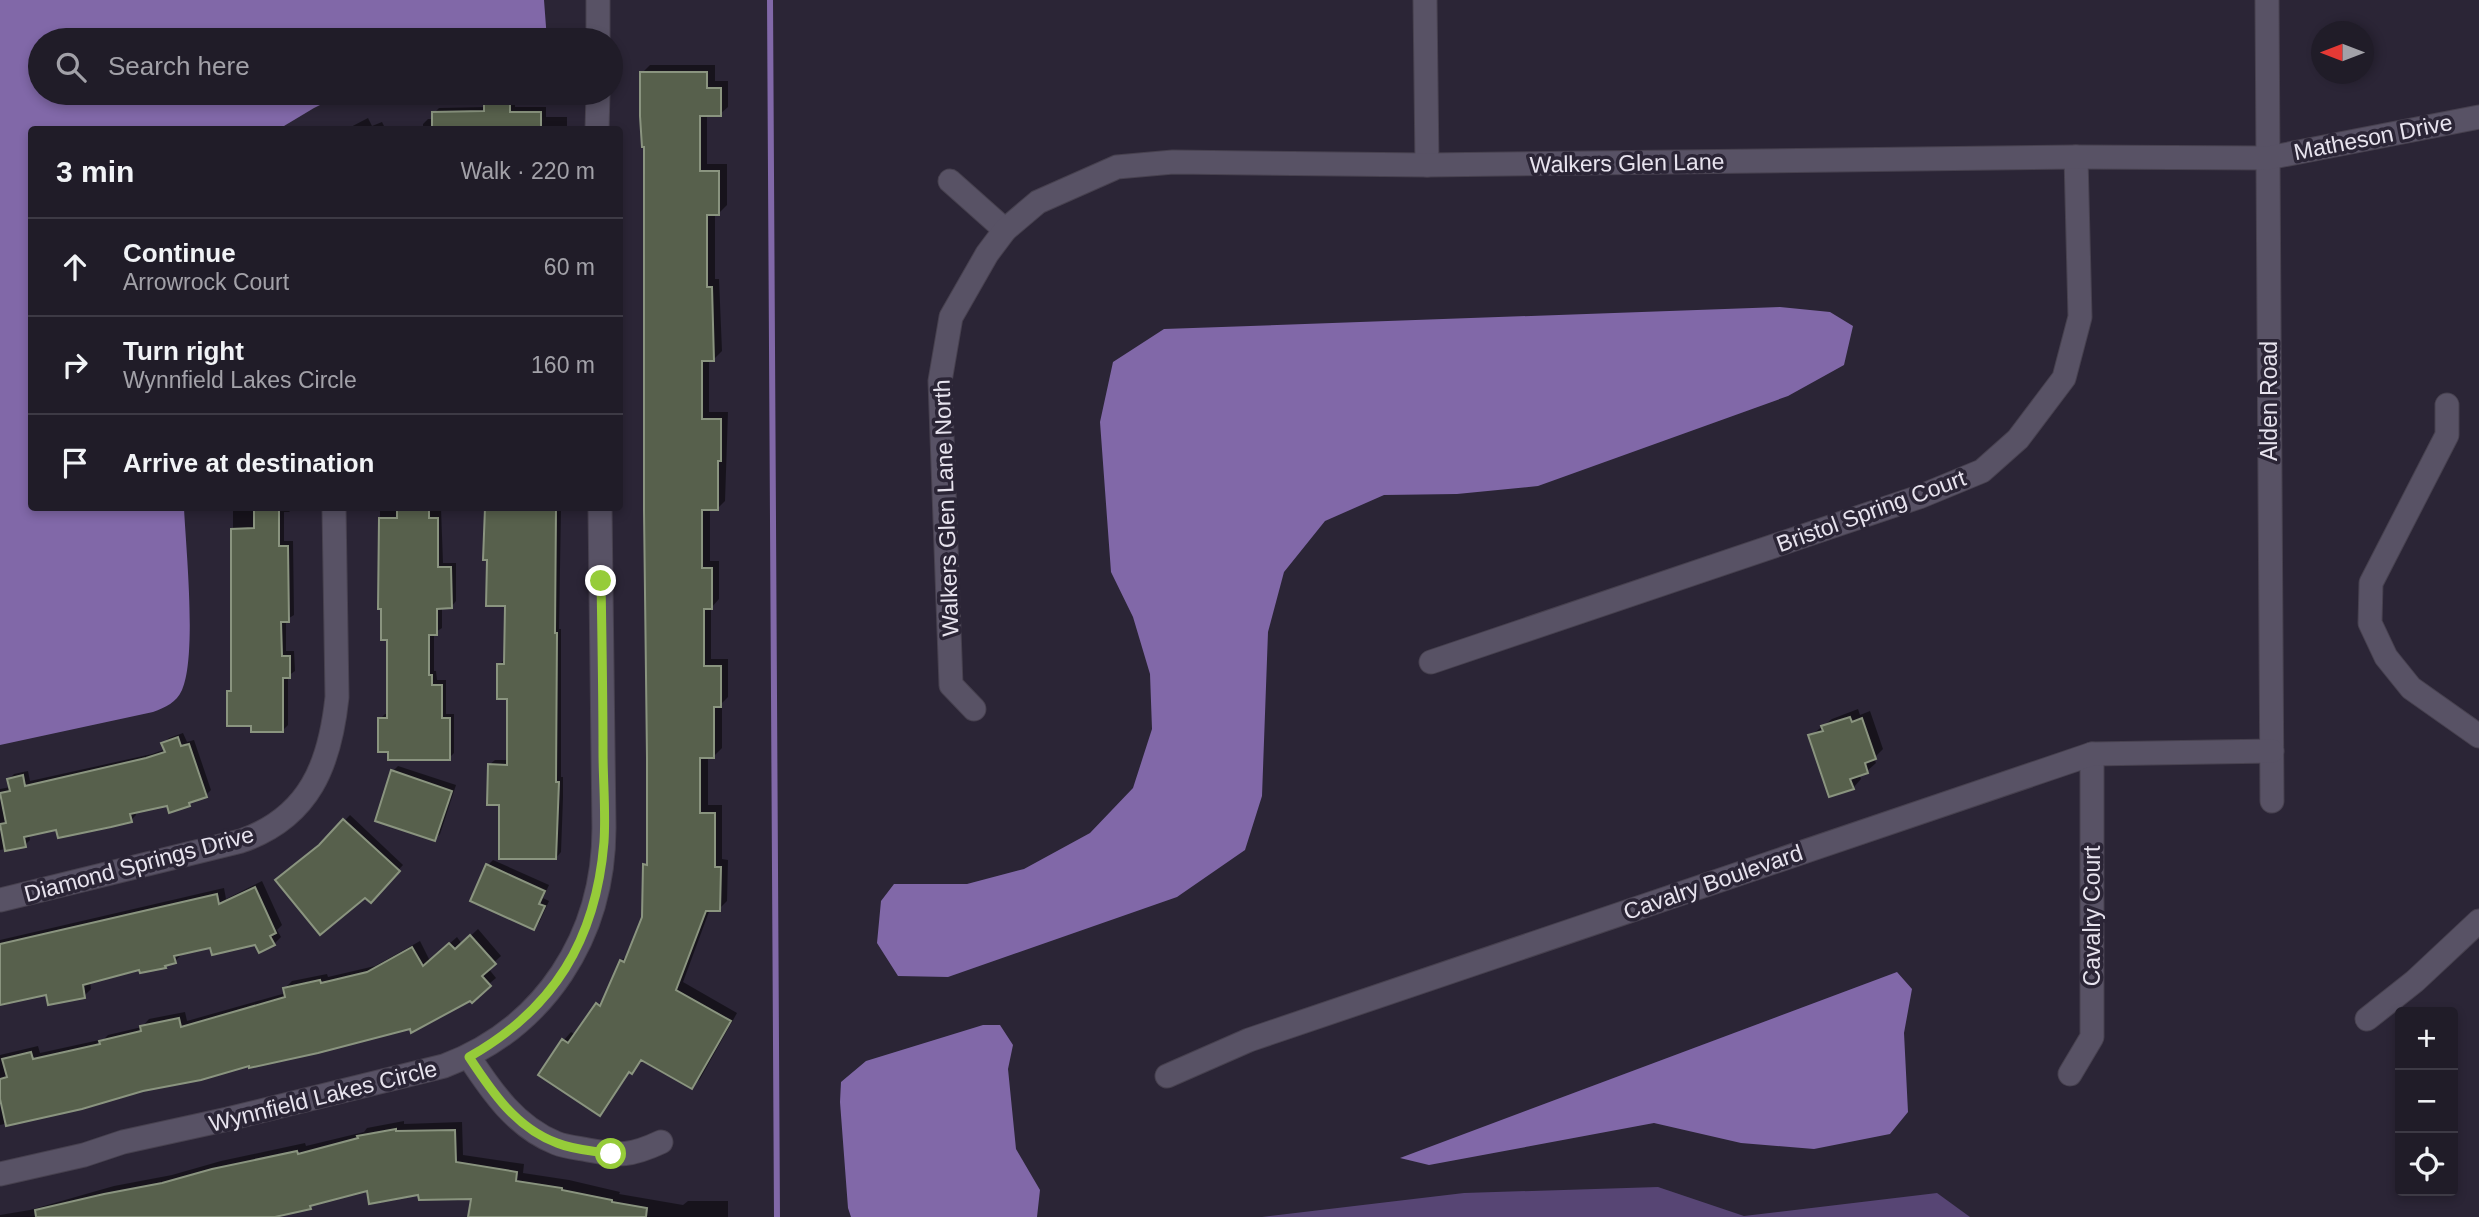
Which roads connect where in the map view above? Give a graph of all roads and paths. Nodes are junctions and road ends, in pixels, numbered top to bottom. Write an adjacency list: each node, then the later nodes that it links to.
1 (598, 0): 4 (street)
2 (1425, 0): 10 (street)
3 (2267, 0): 9 (street, Alden Road)
4 (598, 28)
5 (598, 105): 7 (street)
6 (2479, 117): 9 (street, Matheson Drive)
7 (597, 126)
8 (2076, 157): 9 (street, Walkers Glen Lane); 10 (street, Walkers Glen Lane); 16 (street, Bristol Spring Court)
9 (2268, 158): 19 (street, Alden Road)
10 (1427, 165): 12 (street, Walkers Glen Lane)
11 (950, 181): 12 (street)
12 (1005, 230): 17 (street, Walkers Glen Lane North)
13 (2447, 405): 18 (street)
14 (334, 511): 22 (street, Diamond Springs Drive)
15 (600, 511): 25 (street, Wynnfield Lakes Circle)
16 (1430, 662)
17 (974, 709)
18 (2479, 736)
19 (2272, 751): 20 (street, Cavalry Boulevard); 21 (street, Alden Road)
20 (2092, 754): 26 (street, Cavalry Court); 27 (street, Cavalry Boulevard)
21 (2272, 802)
22 (0, 900)
23 (2479, 920): 24 (street)
24 (2367, 1019)
25 (469, 1057): 28 (street); 29 (street, Wynnfield Lakes Circle)
26 (2070, 1074)
27 (1167, 1076)
28 (661, 1142)
29 (0, 1174)

